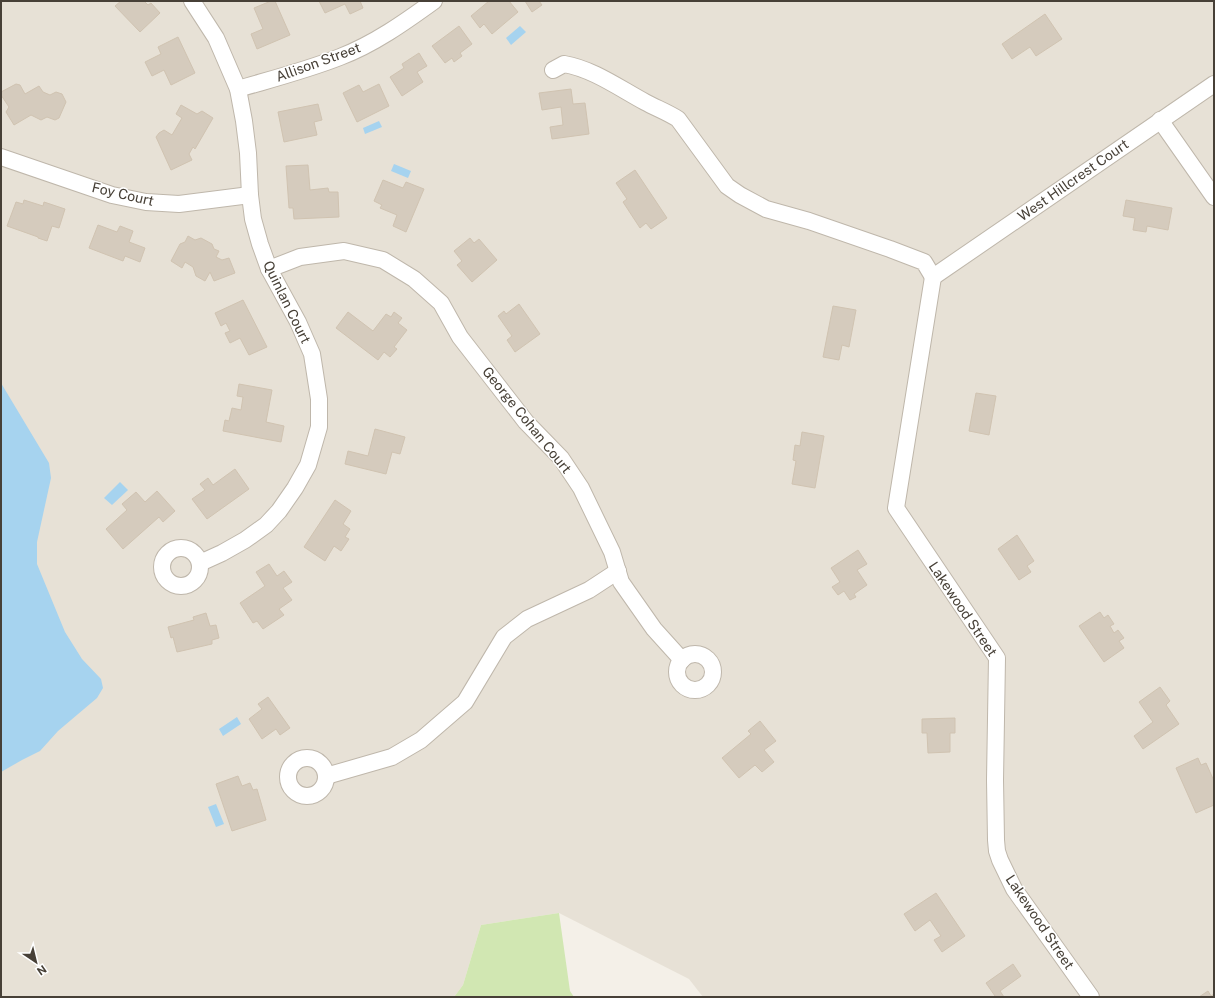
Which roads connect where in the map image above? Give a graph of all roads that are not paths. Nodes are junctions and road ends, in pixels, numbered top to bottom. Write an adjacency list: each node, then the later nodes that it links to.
1 (192, 1): 5 (street, Quinlan Court)
2 (434, 1): 5 (street, Allison Street)
3 (553, 70): 11 (street)
4 (1214, 84): 6 (street, West Hillcrest Court)
5 (238, 89): 8 (street, Quinlan Court)
6 (1160, 120): 9 (street); 11 (street, West Hillcrest Court)
7 (1, 157): 8 (street, Foy Court)
8 (250, 195): 10 (street, Quinlan Court)
9 (1214, 197)
10 (269, 269): 12 (street, Quinlan Court); 13 (street, George Cohan Court)
11 (933, 277): 16 (street, Lakewood Street)
12 (200, 563)
13 (618, 571): 14 (street, George Cohan Court); 15 (street)
14 (682, 660)
15 (326, 776)
16 (1091, 997)

